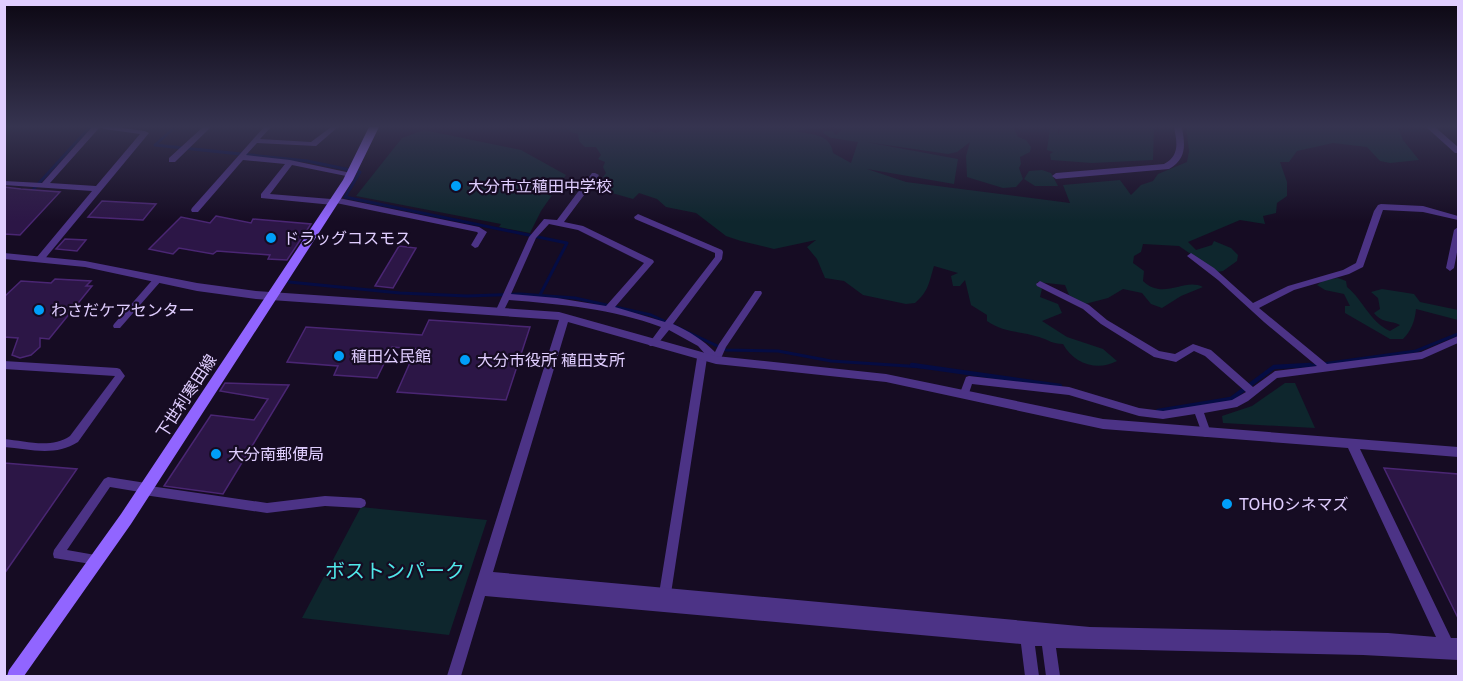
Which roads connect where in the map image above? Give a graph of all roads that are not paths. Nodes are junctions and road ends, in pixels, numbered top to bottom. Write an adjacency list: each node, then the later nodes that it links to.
1 (68, 159): 12 (street)
2 (124, 159): 13 (street)
3 (238, 159): 15 (street)
4 (258, 159): 7 (street)
5 (359, 159): 8 (main road, 下世利寒田線)
6 (1178, 159): 10 (street)
7 (290, 162): 8 (street); 14 (street)
8 (351, 175): 14 (main road, 下世利寒田線)
9 (595, 175): 18 (street)
10 (1056, 176)
11 (4, 183): 12 (street)
12 (44, 185): 13 (street)
13 (99, 189): 23 (street)
14 (334, 201): 20 (street); 28 (main road, 下世利寒田線)
15 (195, 210)
16 (638, 217): 34 (street)
17 (1458, 218): 30 (street)
18 (559, 223): 29 (street); 31 (street)
19 (1458, 230): 24 (street)
20 (475, 245)
21 (4, 256): 23 (street)
22 (1191, 256): 30 (street)
23 (40, 259): 25 (street)
24 (1450, 268)
25 (158, 279): 28 (street); 35 (street)
26 (1040, 284): 42 (street)
27 (758, 293): 38 (street)
28 (271, 296): 32 (street); 49 (main road, 下世利寒田線)
29 (506, 297): 31 (street); 32 (street)
30 (1252, 307): 41 (street)
31 (608, 309): 34 (street)
32 (500, 310): 33 (street)
33 (565, 317): 37 (street); 52 (street)
34 (668, 323): 37 (street); 38 (street)
35 (117, 326)
36 (1458, 339): 41 (street)
37 (653, 344): 39 (street)
38 (719, 352): 39 (street); 43 (street)
39 (702, 358): 53 (street)
40 (6, 368): 46 (street)
41 (1325, 368): 42 (street)
42 (1253, 392): 44 (street)
43 (965, 393): 44 (street); 45 (street)
44 (1198, 410): 45 (street)
45 (1206, 433): 47 (street)
46 (4, 443)
47 (1352, 444): 48 (street); 56 (street)
48 (1458, 452)
49 (145, 489): 50 (street); 51 (main road, 下世利寒田線); 51 (street)
50 (361, 503)
51 (97, 560): 57 (main road, 下世利寒田線)
52 (483, 583): 53 (street); 58 (street)
53 (664, 600): 54 (street)
54 (1026, 633): 55 (street); 59 (street)
55 (1047, 635): 56 (street); 60 (street)
56 (1453, 649)
57 (15, 676)
58 (454, 676)
59 (1032, 676)
60 (1053, 676)

